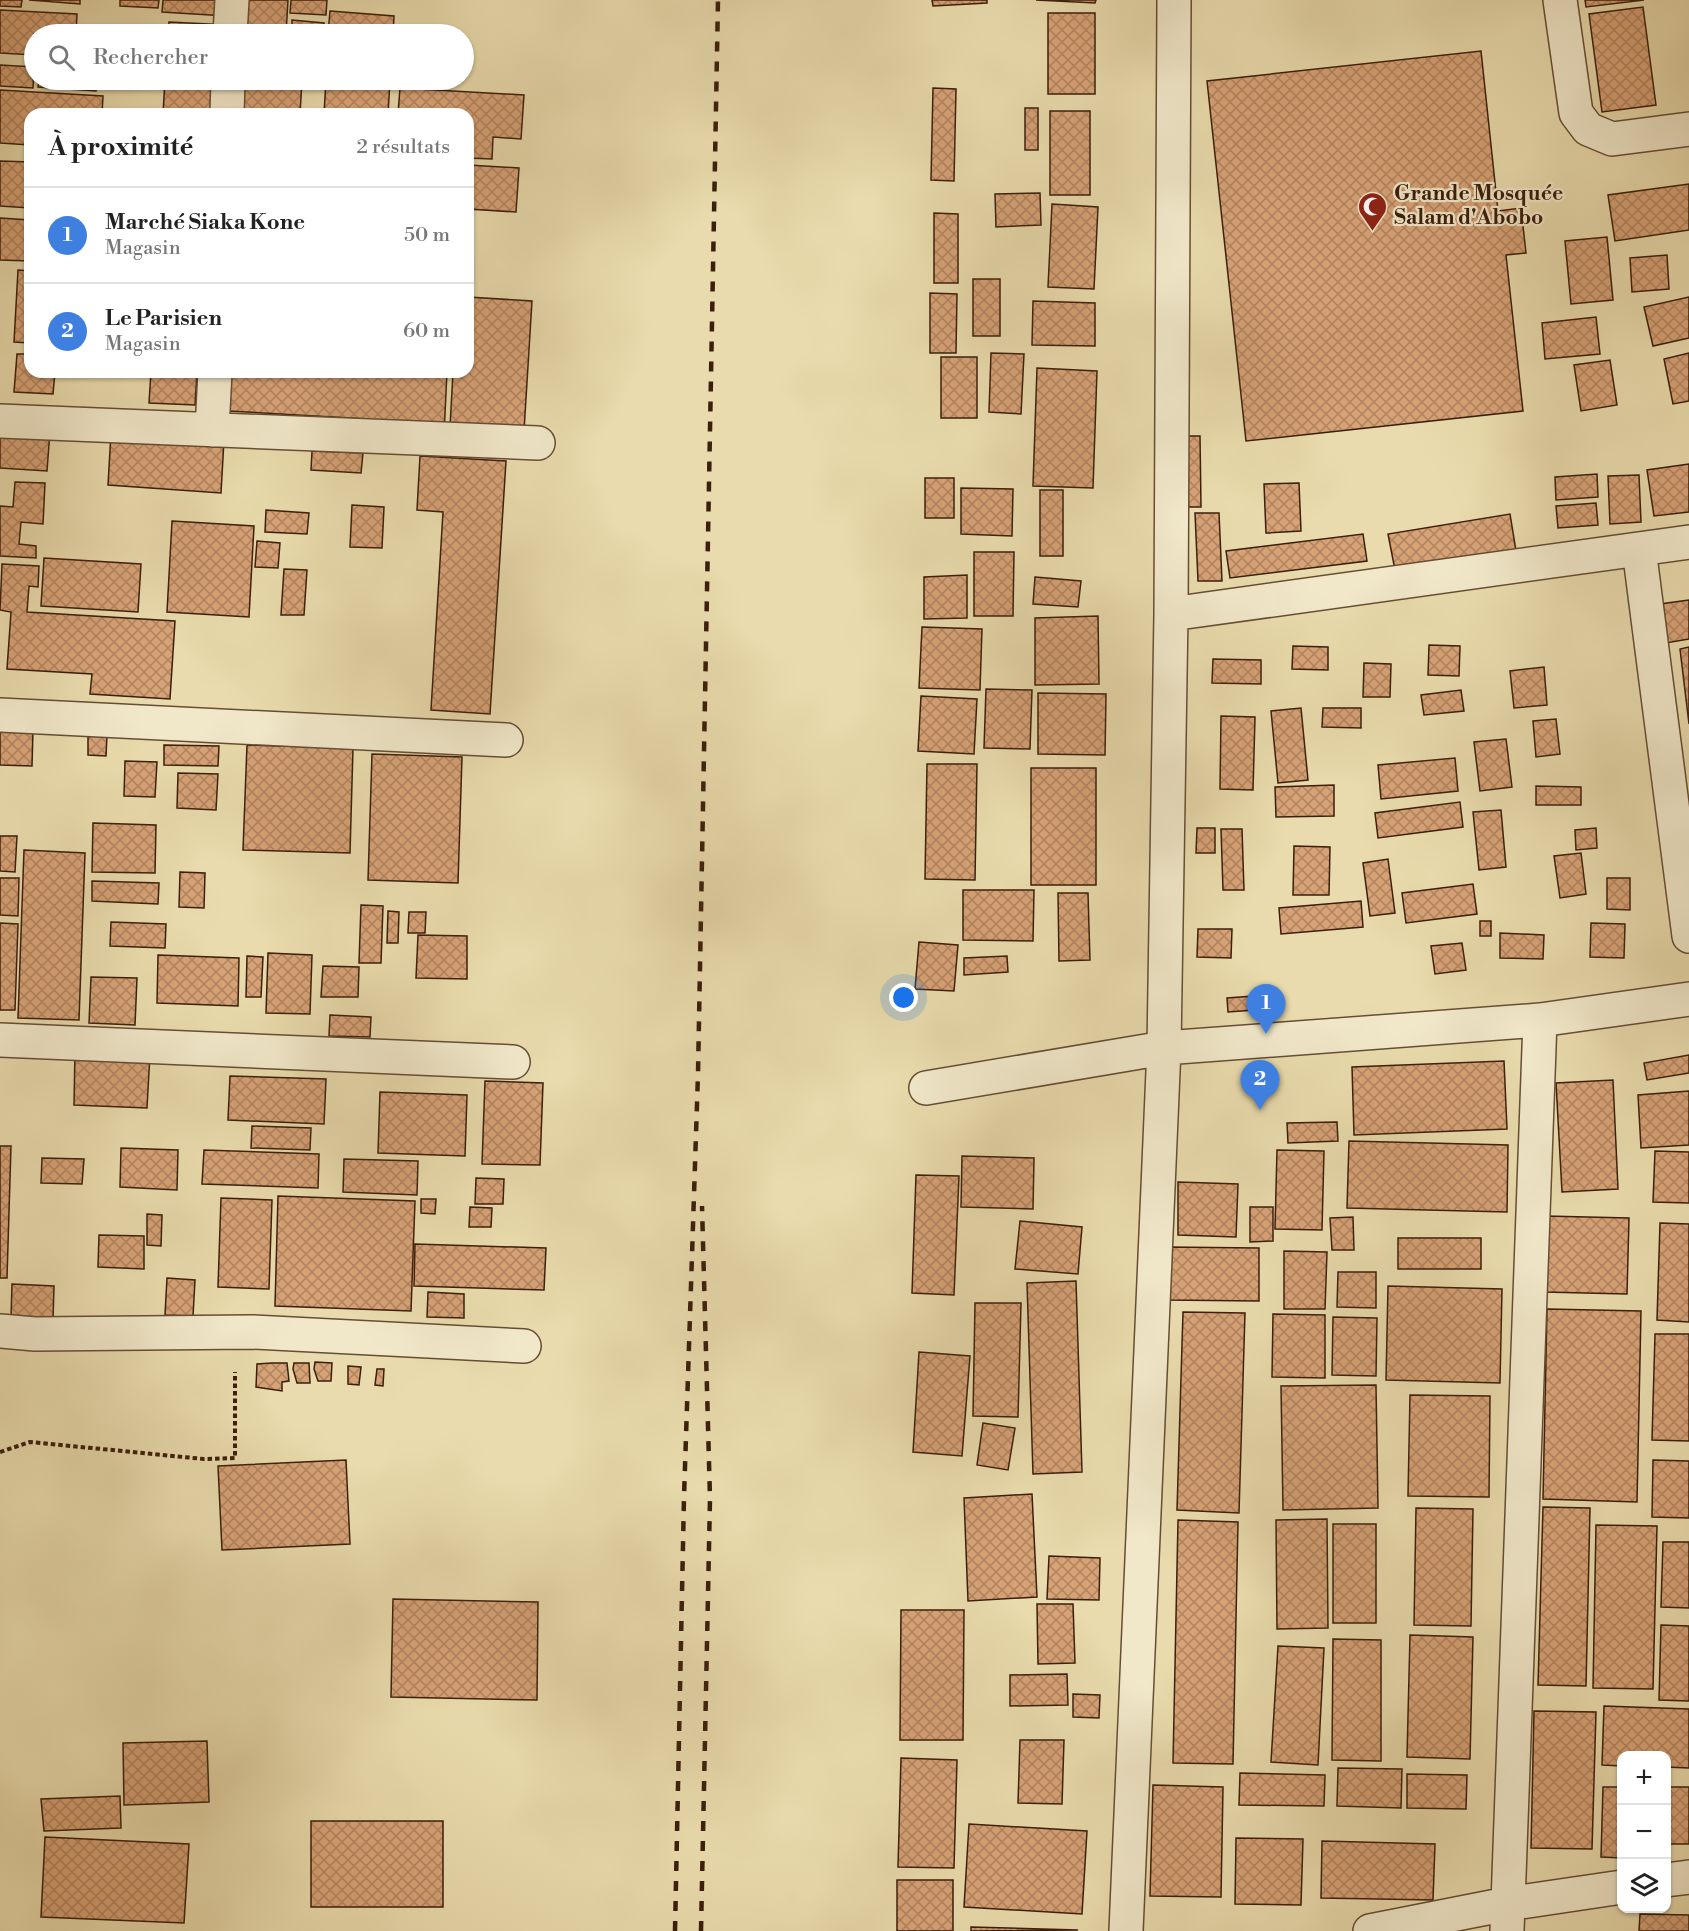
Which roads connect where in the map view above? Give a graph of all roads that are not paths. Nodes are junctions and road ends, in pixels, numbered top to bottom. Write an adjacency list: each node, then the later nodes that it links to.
1 (232, 0): 4 (street)
2 (1174, 0): 14 (street)
3 (1560, 0): 7 (street)
4 (231, 24)
5 (228, 90): 6 (street)
6 (227, 108)
7 (1689, 129)
8 (215, 378): 10 (street)
9 (0, 421): 10 (street)
10 (213, 430): 11 (street)
11 (538, 443)
12 (1689, 542): 13 (street)
13 (1639, 549): 14 (street); 17 (street)
14 (1171, 614): 21 (street)
15 (0, 715): 16 (street)
16 (506, 740)
17 (1689, 936)
18 (1689, 999): 19 (street)
19 (1540, 1020): 21 (street); 29 (street)
20 (0, 1040): 22 (street)
21 (1164, 1048): 23 (street); 30 (street)
22 (513, 1062)
23 (926, 1088)
24 (0, 1331): 25 (street)
25 (524, 1346)
26 (1689, 1877): 27 (street)
27 (1671, 1879)
28 (1617, 1888): 29 (street)
29 (1507, 1917): 31 (street)
30 (1126, 1931)
31 (1370, 1931)

